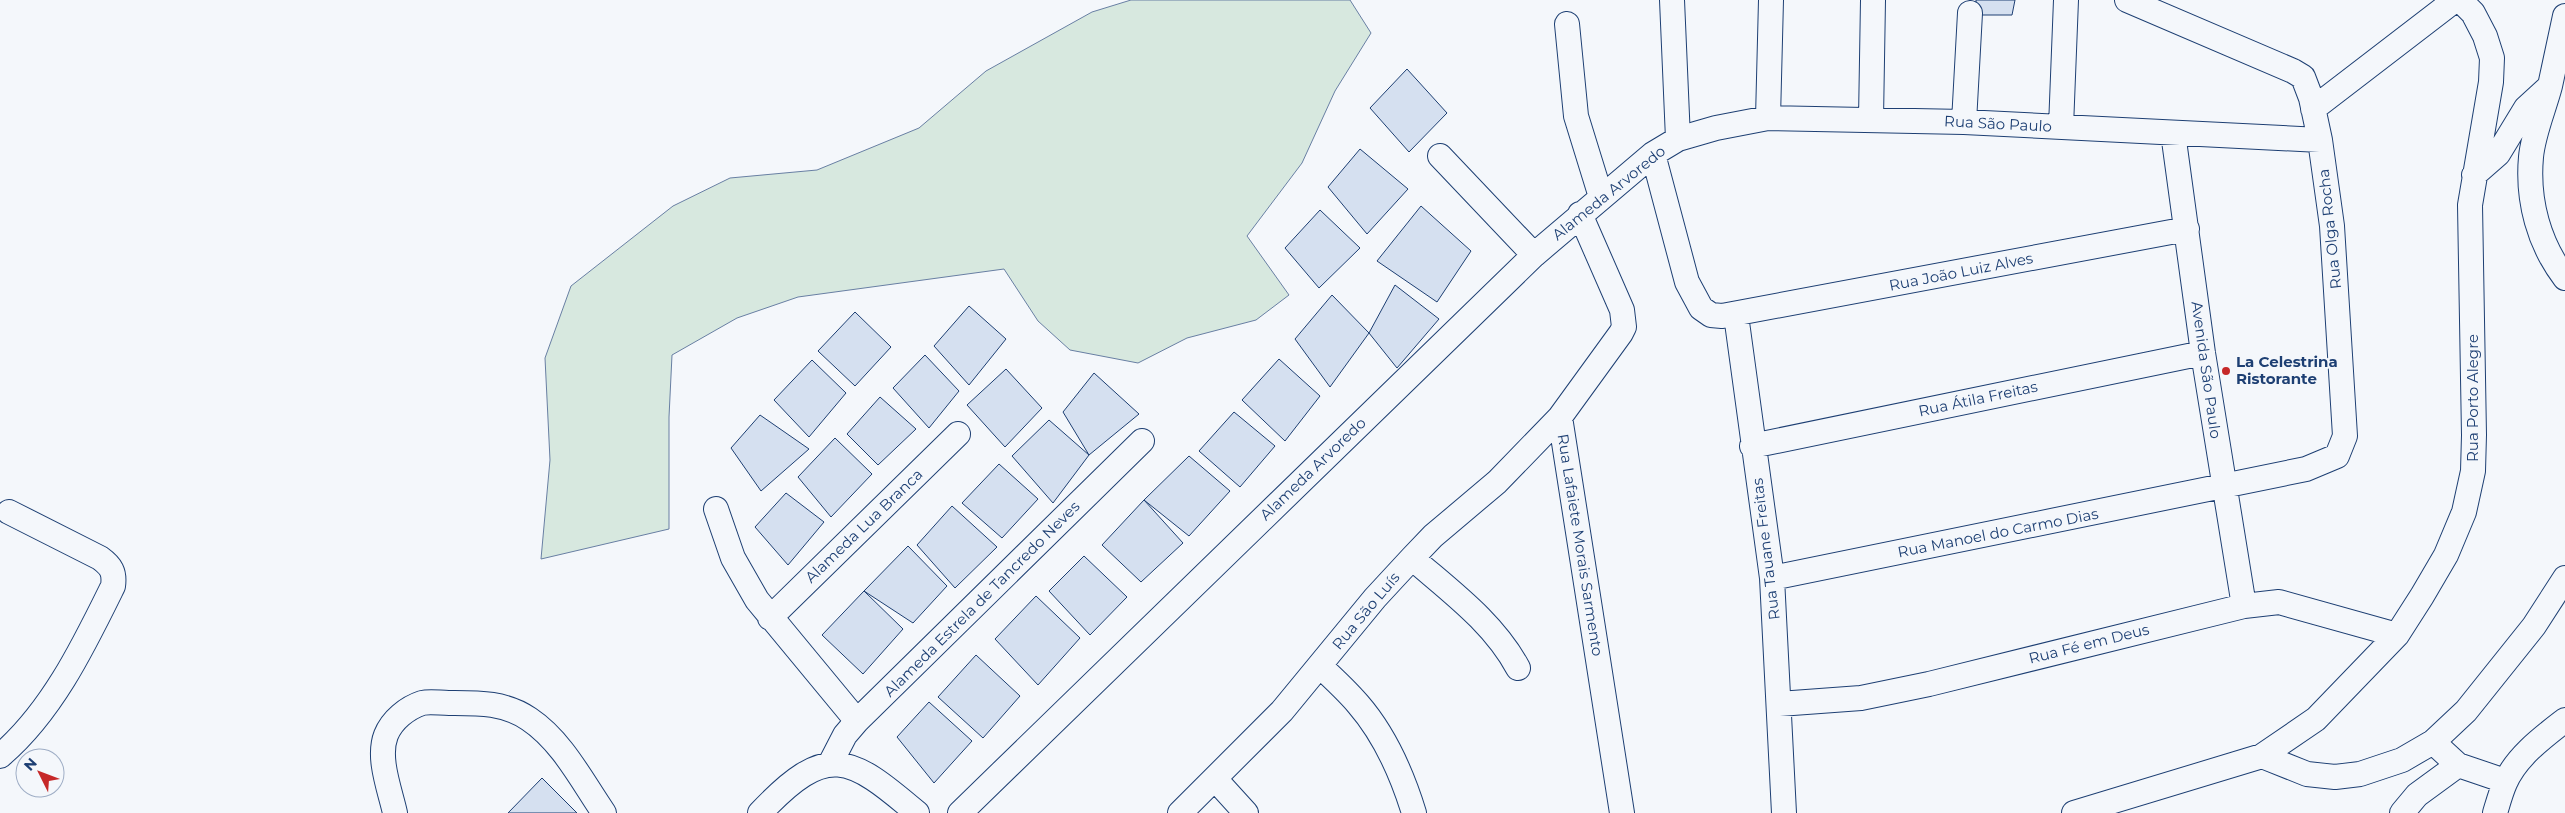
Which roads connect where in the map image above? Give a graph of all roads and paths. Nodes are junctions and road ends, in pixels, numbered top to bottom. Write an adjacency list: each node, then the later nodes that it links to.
1 (1672, 0): 18 (street)
2 (1771, 0): 13 (street)
3 (1873, 0): 14 (street)
4 (2066, 0): 16 (street)
5 (2128, 0): 12 (street, Rua Olga Rocha)
6 (2455, 0): 12 (street)
7 (2460, 0): 22 (street, Rua Porto Alegre)
8 (1970, 13): 15 (street)
9 (2565, 16): 11 (street)
10 (1566, 24): 23 (street)
11 (2550, 86): 22 (street); 27 (street)
12 (2313, 109): 19 (street, Rua Olga Rocha)
13 (1768, 118): 14 (street, Rua São Paulo); 18 (street, Rua São Paulo)
14 (1871, 119): 15 (street, Rua São Paulo)
15 (1964, 122): 16 (street, Rua São Paulo)
16 (2061, 127): 17 (street, Rua São Paulo)
17 (2173, 133): 19 (street, Rua São Paulo); 25 (street, Avenida São Paulo)
18 (1678, 139): 20 (street, Alameda Arvoredo)
19 (2320, 140): 34 (street, Rua Olga Rocha)
20 (1653, 154): 23 (street, Alameda Arvoredo); 28 (street, Rua João Luiz Alves)
21 (1440, 156): 26 (street)
22 (2474, 175): 42 (street, Rua Porto Alegre)
23 (1601, 196): 24 (street, Alameda Arvoredo)
24 (1580, 214): 26 (street, Alameda Arvoredo); 30 (street, Rua Lafaiete Morais Sarmento)
25 (2186, 229): 28 (street, Rua João Luiz Alves); 29 (street, Avenida São Paulo)
26 (1534, 255): 60 (street, Alameda Arvoredo)
27 (2565, 278)
28 (1736, 315): 33 (street, Rua Tauane Freitas)
29 (2203, 353): 33 (street, Rua Átila Freitas); 34 (street, Avenida São Paulo)
30 (1560, 417): 37 (street, Rua São Luís); 64 (street, Rua Lafaiete Morais Sarmento)
31 (958, 434): 41 (street, Alameda Lua Branca)
32 (1142, 441): 47 (street, Alameda Estrela de Tancredo Neves)
33 (1752, 446): 38 (street, Rua Tauane Freitas)
34 (2224, 487): 38 (street, Rua Manoel do Carmo Dias); 40 (street, Avenida São Paulo)
35 (716, 509): 41 (street)
36 (9, 512): 49 (street)
37 (1412, 558): 43 (street, Rua São Luís); 44 (street)
38 (1772, 578): 45 (street, Rua Tauane Freitas)
39 (2565, 578): 48 (street)
40 (2244, 606): 42 (street, Rua Fé em Deus); 45 (street, Rua Fé em Deus)
41 (770, 618): 47 (street)
42 (2397, 635): 50 (street, Rua Porto Alegre)
43 (1320, 666): 53 (street, Rua São Luís); 63 (street)
44 (1518, 668)
45 (1779, 704): 65 (street, Rua Tauane Freitas)
46 (2565, 720): 54 (street)
47 (857, 721): 51 (street, Alameda Estrela de Tancredo Neves)
48 (2433, 742): 50 (street); 52 (street)
49 (1, 754)
50 (2262, 756): 55 (street, Rua Porto Alegre)
51 (830, 764): 58 (street); 59 (street)
52 (2458, 765): 54 (street); 67 (street)
53 (1216, 780): 61 (street, Rua São Luís); 62 (street)
54 (2505, 781): 68 (street)
55 (2113, 808): 66 (street, Rua Porto Alegre)
56 (395, 813): 57 (street)
57 (604, 813)
58 (760, 813)
59 (917, 813)
60 (960, 813)
61 (1180, 813)
62 (1246, 813)
63 (1414, 813)
64 (1622, 813)
65 (1784, 813)
66 (2074, 813)
67 (2402, 813)
68 (2494, 813)

